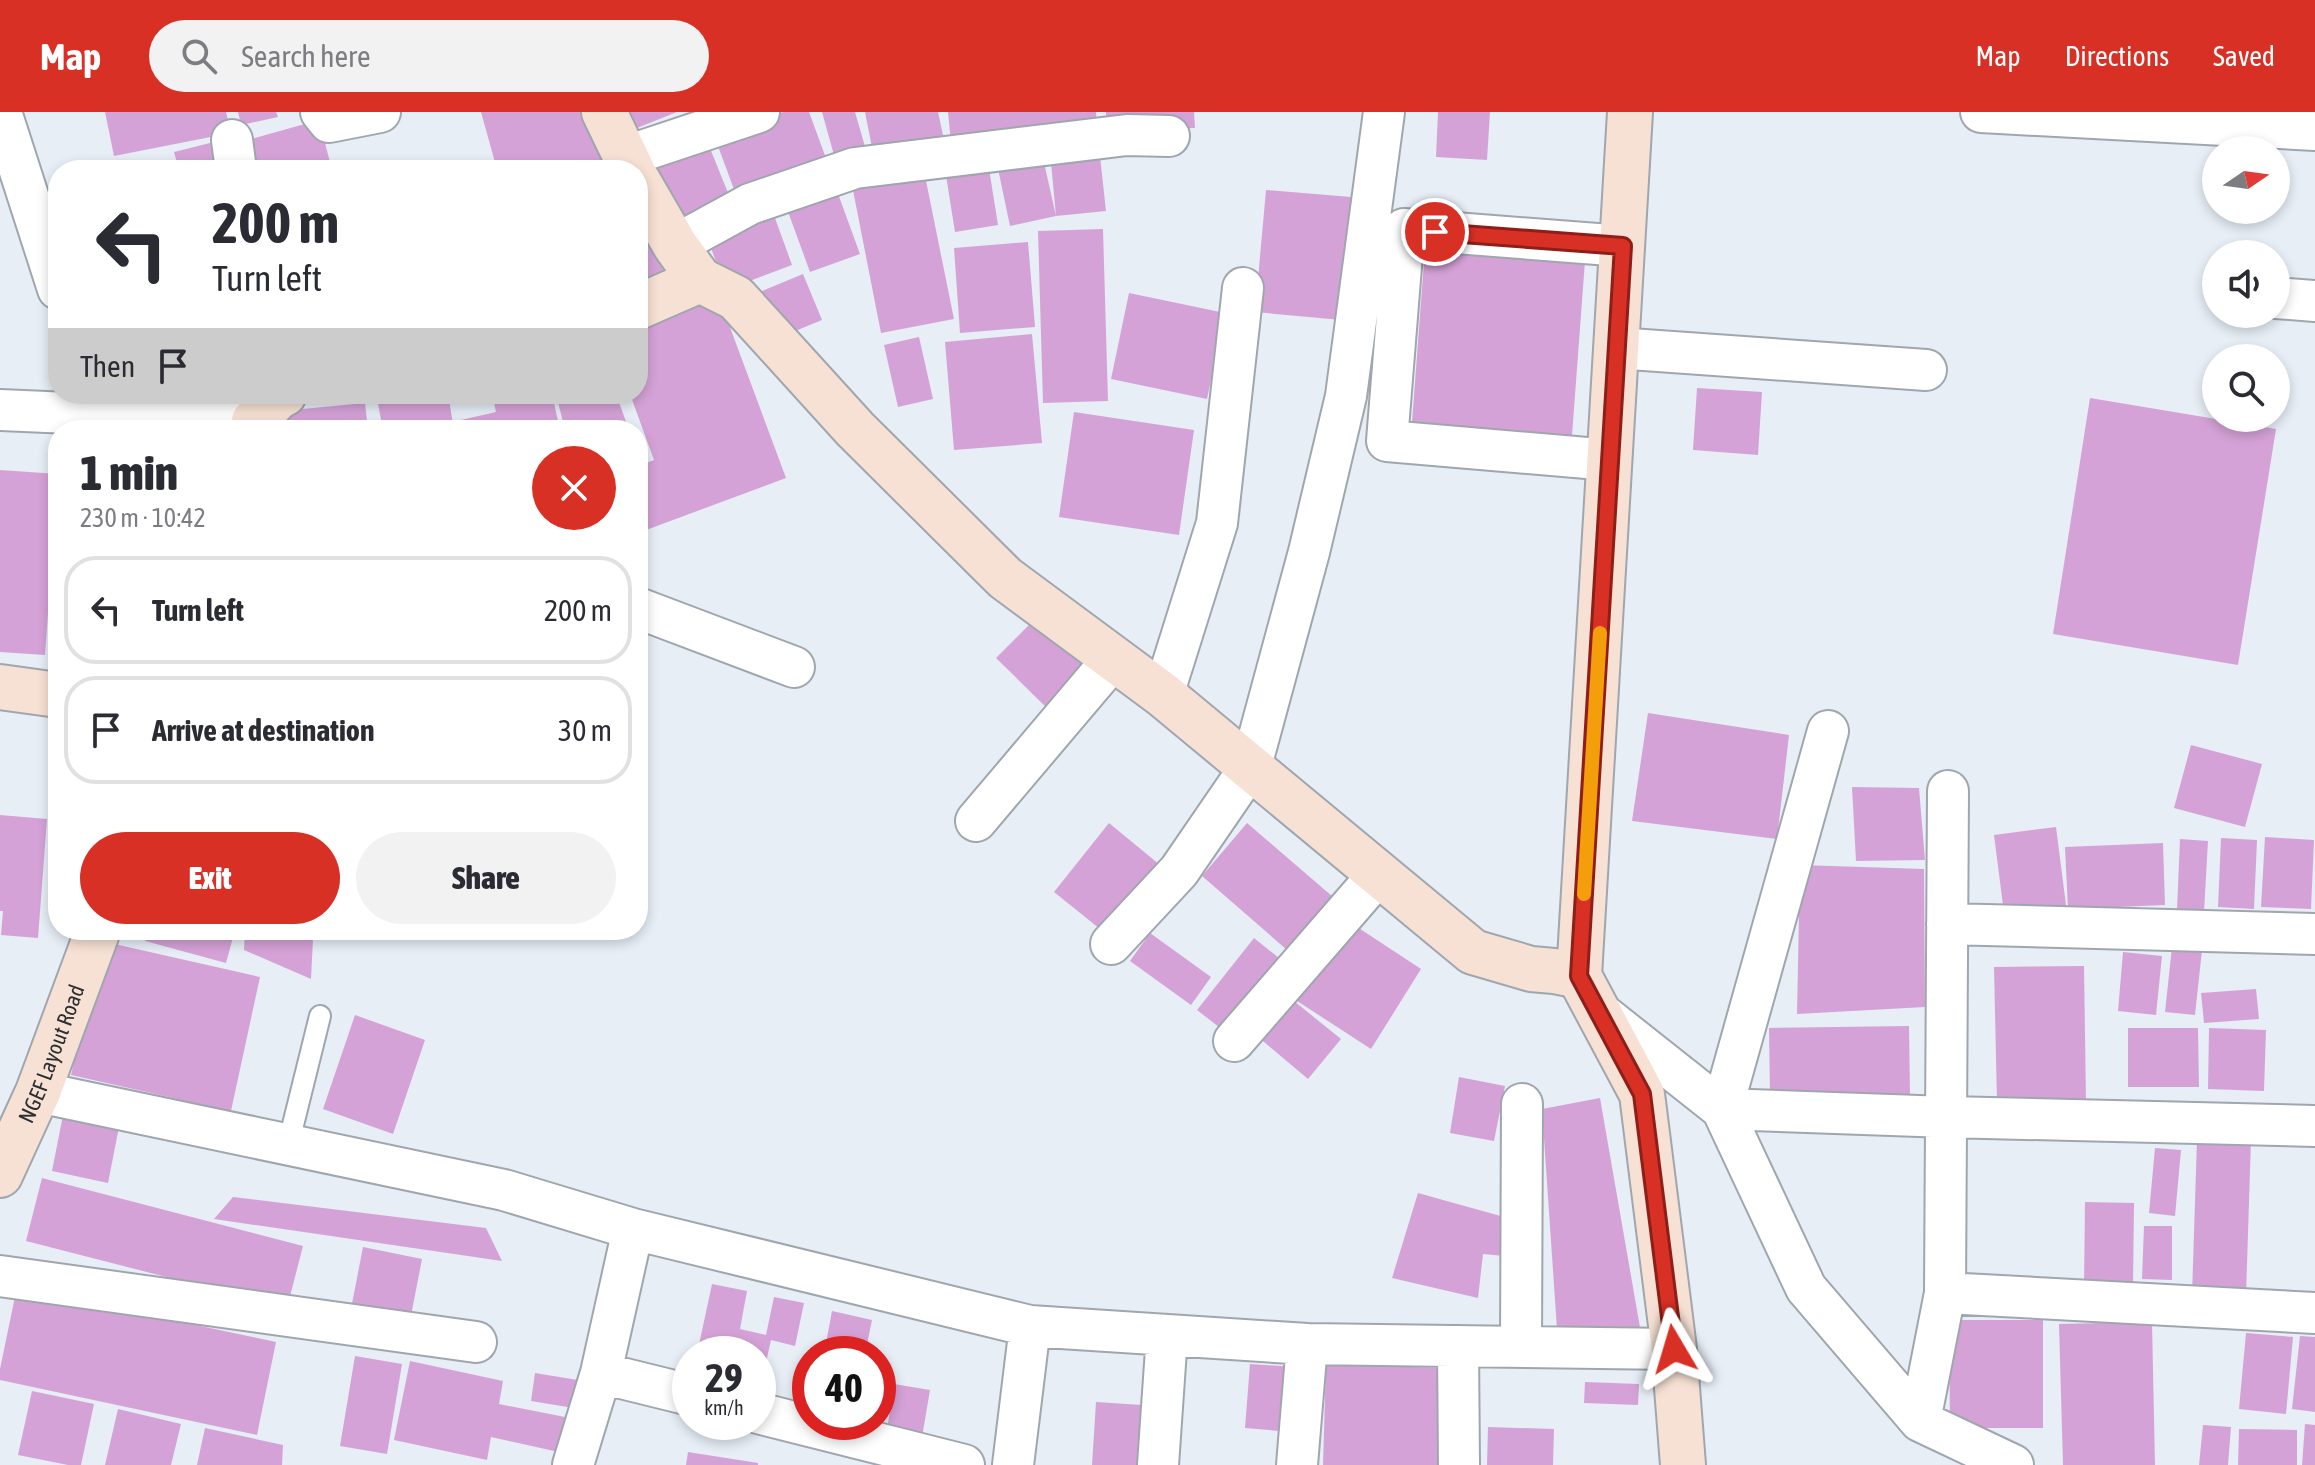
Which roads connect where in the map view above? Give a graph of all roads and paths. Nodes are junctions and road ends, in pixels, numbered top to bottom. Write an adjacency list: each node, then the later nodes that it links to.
1 (1, 112): 15 (street)
2 (321, 112): 3 (street)
3 (380, 112)
4 (604, 112): 11 (street)
5 (759, 112): 12 (street)
6 (1384, 112): 34 (street)
7 (1630, 112): 14 (street)
8 (1981, 112): 9 (street)
9 (2315, 130)
10 (1169, 136): 16 (street)
11 (627, 160)
12 (648, 161)
13 (648, 197): 16 (street)
14 (1623, 246): 21 (street); 26 (street)
15 (48, 258)
16 (687, 262): 18 (street); 28 (street)
17 (1243, 288): 32 (street)
18 (648, 298)
19 (2290, 299): 20 (street)
20 (2315, 301)
21 (1616, 348): 22 (street); 26 (street)
22 (1926, 370)
23 (149, 406): 24 (street); 25 (street)
24 (270, 407)
25 (0, 410)
26 (1610, 460): 42 (street)
27 (648, 612): 29 (street)
28 (1114, 658): 32 (street); 36 (street)
29 (794, 667)
30 (0, 687): 31 (street)
31 (48, 694)
32 (1163, 695): 34 (street)
33 (1828, 731): 47 (street)
34 (1251, 766): 37 (street); 41 (street)
35 (1948, 791): 38 (street)
36 (976, 821)
37 (1379, 874): 42 (street); 44 (street)
38 (1947, 924): 39 (street); 48 (street)
39 (2315, 934)
40 (94, 940): 45 (street, NGEF Layout Road)
41 (1111, 944)
42 (1588, 993): 47 (street); 62 (street)
43 (320, 1016): 50 (lane)
44 (1234, 1041)
45 (38, 1092): 50 (street); 51 (street, NGEF Layout Road)
46 (1522, 1104): 61 (street)
47 (1722, 1109): 48 (street); 66 (street)
48 (1947, 1117): 49 (street); 54 (street)
49 (2315, 1126)
50 (288, 1145): 52 (street)
51 (0, 1175)
52 (633, 1229): 56 (street); 63 (street)
53 (0, 1276): 58 (street)
54 (1945, 1293): 55 (street); 66 (street)
55 (2315, 1313)
56 (1030, 1326): 57 (street); 69 (street)
57 (1167, 1335): 59 (street); 70 (street)
58 (476, 1342)
59 (1307, 1344): 60 (street); 71 (street)
60 (1458, 1346): 61 (street); 72 (street)
61 (1521, 1347): 62 (street)
62 (1674, 1349): 73 (street)
63 (601, 1373): 64 (street); 67 (street)
64 (672, 1391)
65 (776, 1418): 68 (street)
66 (1920, 1421): 74 (street)
67 (573, 1465)
68 (964, 1465)
69 (1013, 1465)
70 (1158, 1465)
71 (1297, 1465)
72 (1459, 1465)
73 (1683, 1465)
74 (2013, 1465)

